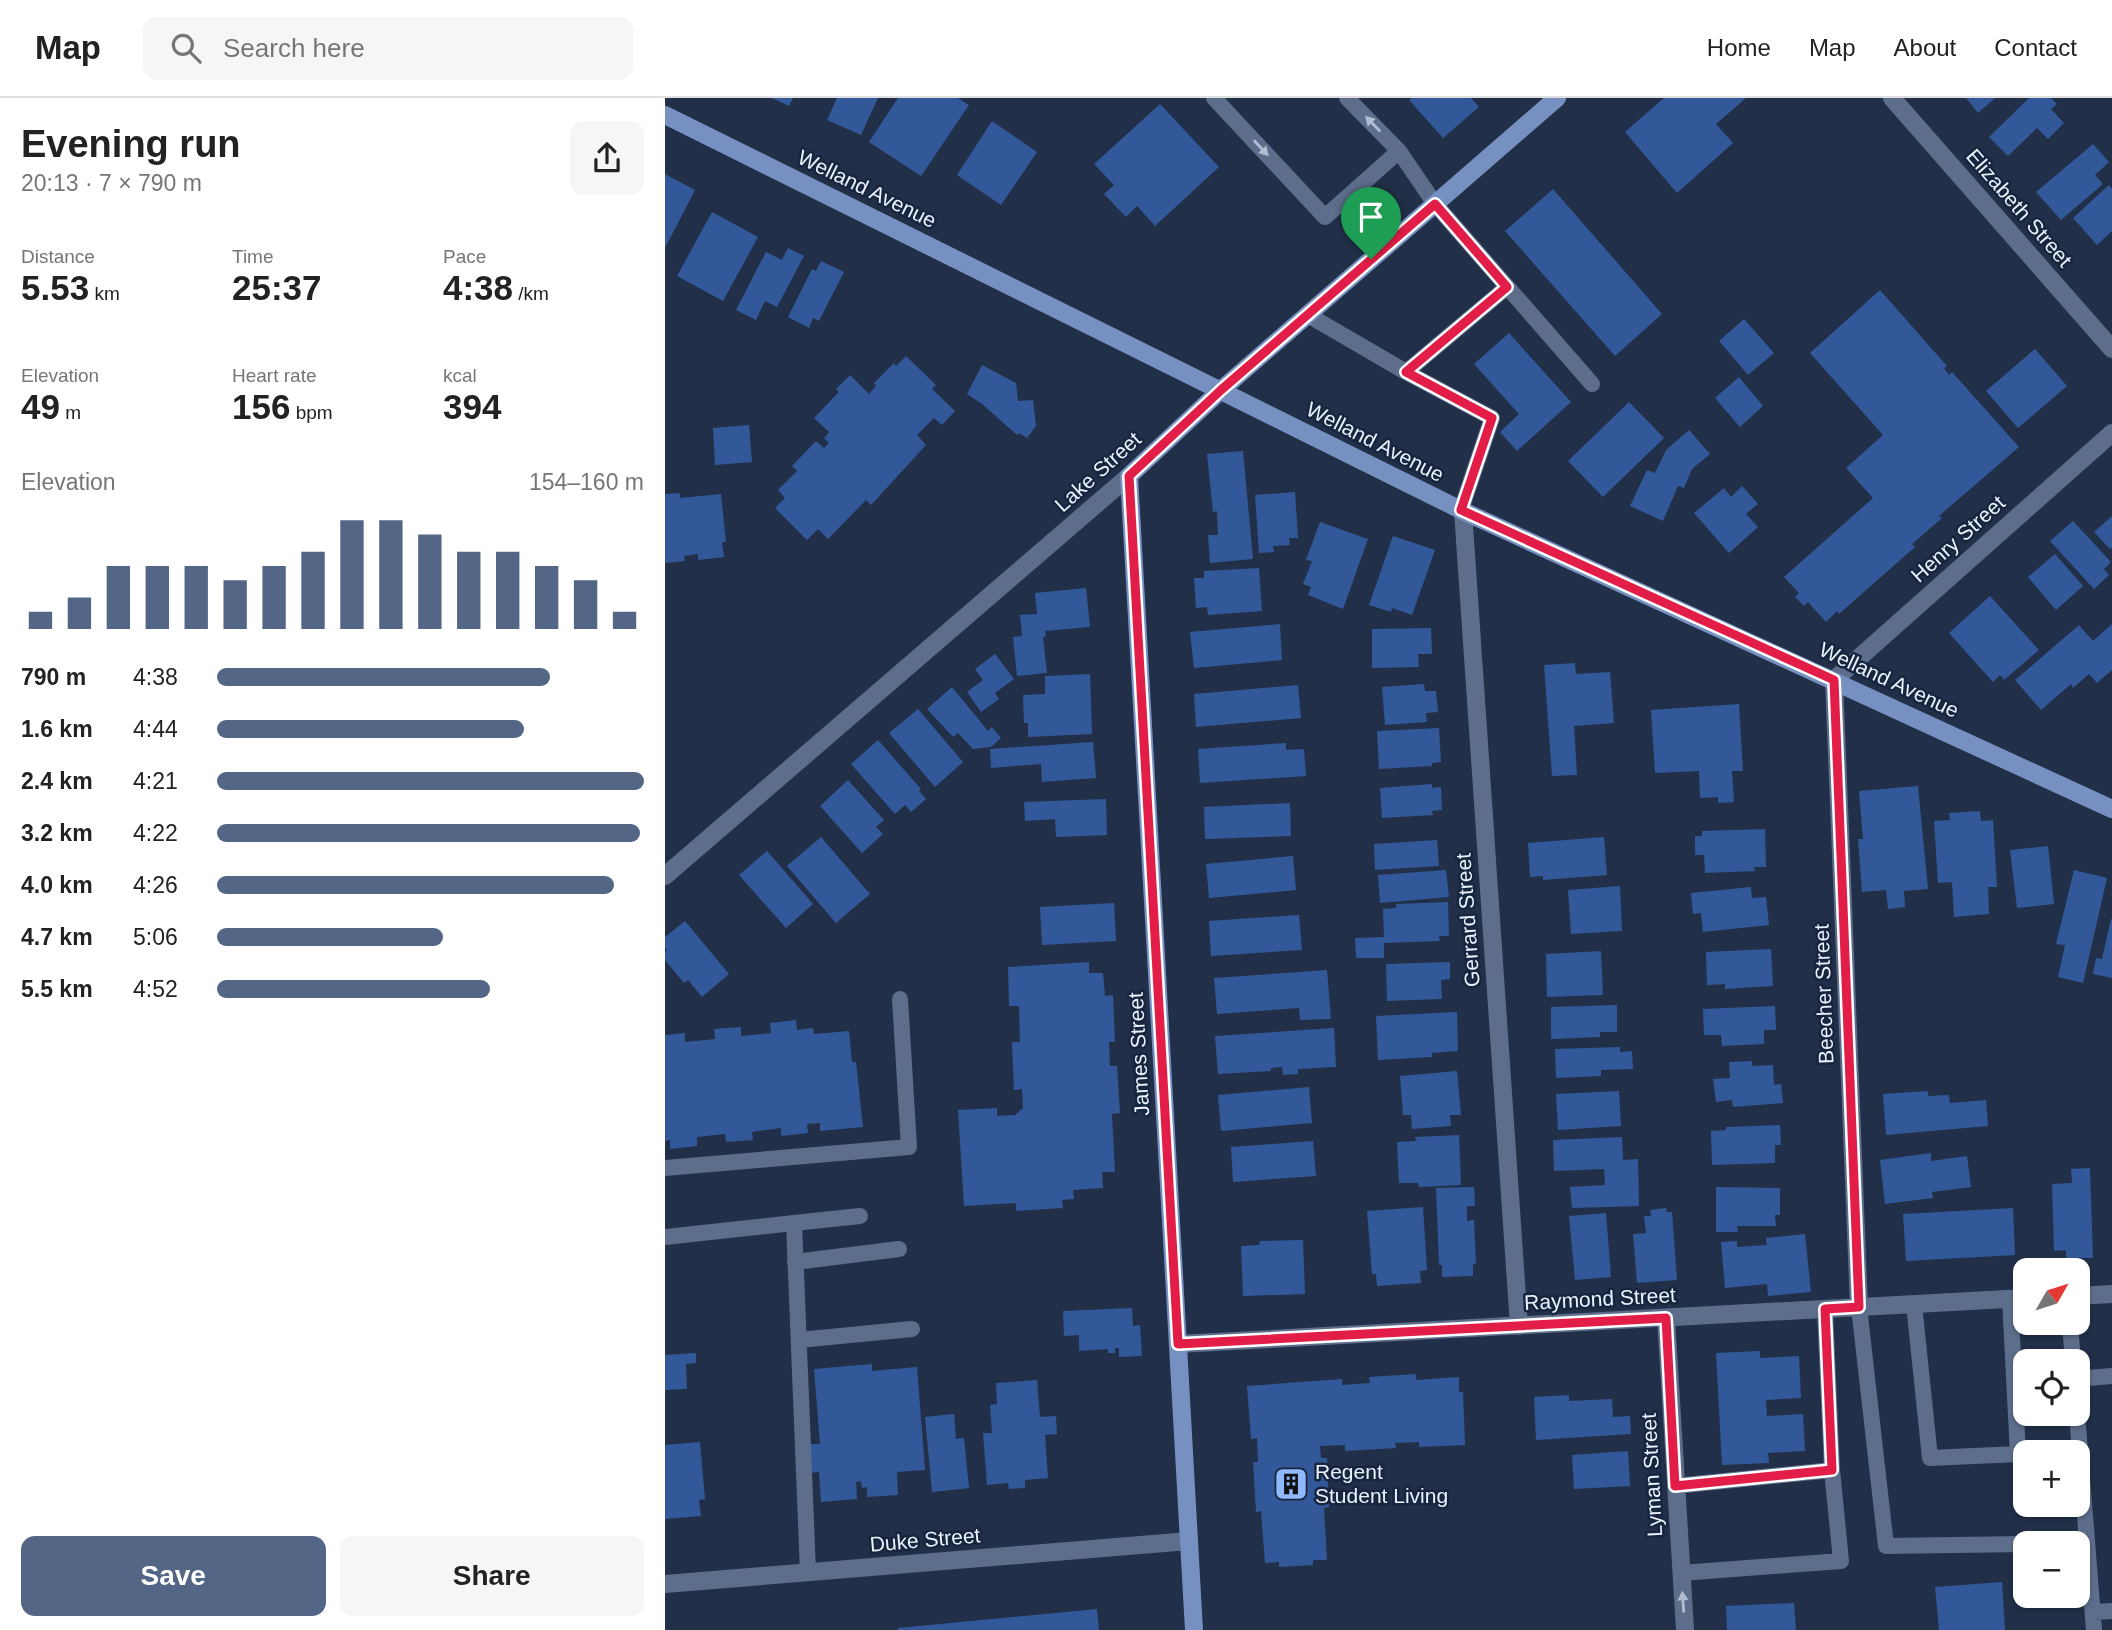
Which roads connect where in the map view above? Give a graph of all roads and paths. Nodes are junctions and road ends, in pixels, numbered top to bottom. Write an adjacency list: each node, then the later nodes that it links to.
1 (1215, 98): 6 (lane, one-way to 6)
2 (1347, 98): 6 (lane, one-way to 2)
3 (1557, 98): 7 (main road, Lake Street)
4 (1892, 98): 10 (street, Elizabeth Street)
5 (665, 115): 13 (main road, Welland Avenue)
6 (1399, 151): 7 (lane)
7 (1435, 204): 8 (lane); 9 (main road, Lake Street)
8 (1507, 287): 11 (lane); 12 (lane)
9 (1308, 314): 11 (lane); 13 (main road, Lake Street)
10 (2112, 349)
11 (1406, 372): 16 (lane)
12 (1592, 384)
13 (1221, 390): 15 (main road, Lake Street); 16 (main road, Welland Avenue)
14 (2112, 433): 17 (street, Henry Street)
15 (1129, 476): 19 (street, Lake Street); 38 (main road, James Street)
16 (1462, 511): 17 (main road, Welland Avenue); 34 (street, Gerrard Street)
17 (1834, 680): 18 (main road, Welland Avenue); 31 (street, Beecher Street)
18 (2112, 809)
19 (665, 876)
20 (900, 999): 21 (lane)
21 (665, 1168)
22 (860, 1216): 23 (lane)
23 (794, 1223): 24 (lane); 26 (lane)
24 (665, 1237)
25 (899, 1250): 26 (lane)
26 (796, 1262): 37 (lane)
27 (2112, 1294): 28 (street)
28 (2090, 1295)
29 (2013, 1299): 30 (street, Raymond Street)
30 (1914, 1304): 31 (street, Raymond Street); 36 (lane)
31 (1859, 1307): 32 (street, Raymond Street); 45 (lane)
32 (1825, 1309): 33 (street, Raymond Street); 42 (lane)
33 (1666, 1318): 34 (street, Raymond Street); 43 (street, Lyman Street)
34 (1519, 1326): 38 (street, Raymond Street)
35 (912, 1329): 37 (lane)
36 (2017, 1335)
37 (799, 1340): 46 (lane)
38 (1178, 1344): 44 (main road, James Street)
39 (2112, 1376): 40 (lane)
40 (2090, 1378)
41 (2078, 1426): 50 (lane)
42 (1832, 1470): 43 (lane); 47 (lane)
43 (1675, 1486): 47 (street, Lyman Street)
44 (1189, 1541): 46 (street, Duke Street); 51 (main road, James Street)
45 (2013, 1544)
46 (808, 1572): 48 (street, Duke Street)
47 (1681, 1573): 52 (street, Lyman Street, one-way to 47)
48 (665, 1584)
49 (2112, 1611): 50 (lane)
50 (2093, 1612): 53 (lane)
51 (1193, 1630)
52 (1685, 1630)
53 (2094, 1630)

